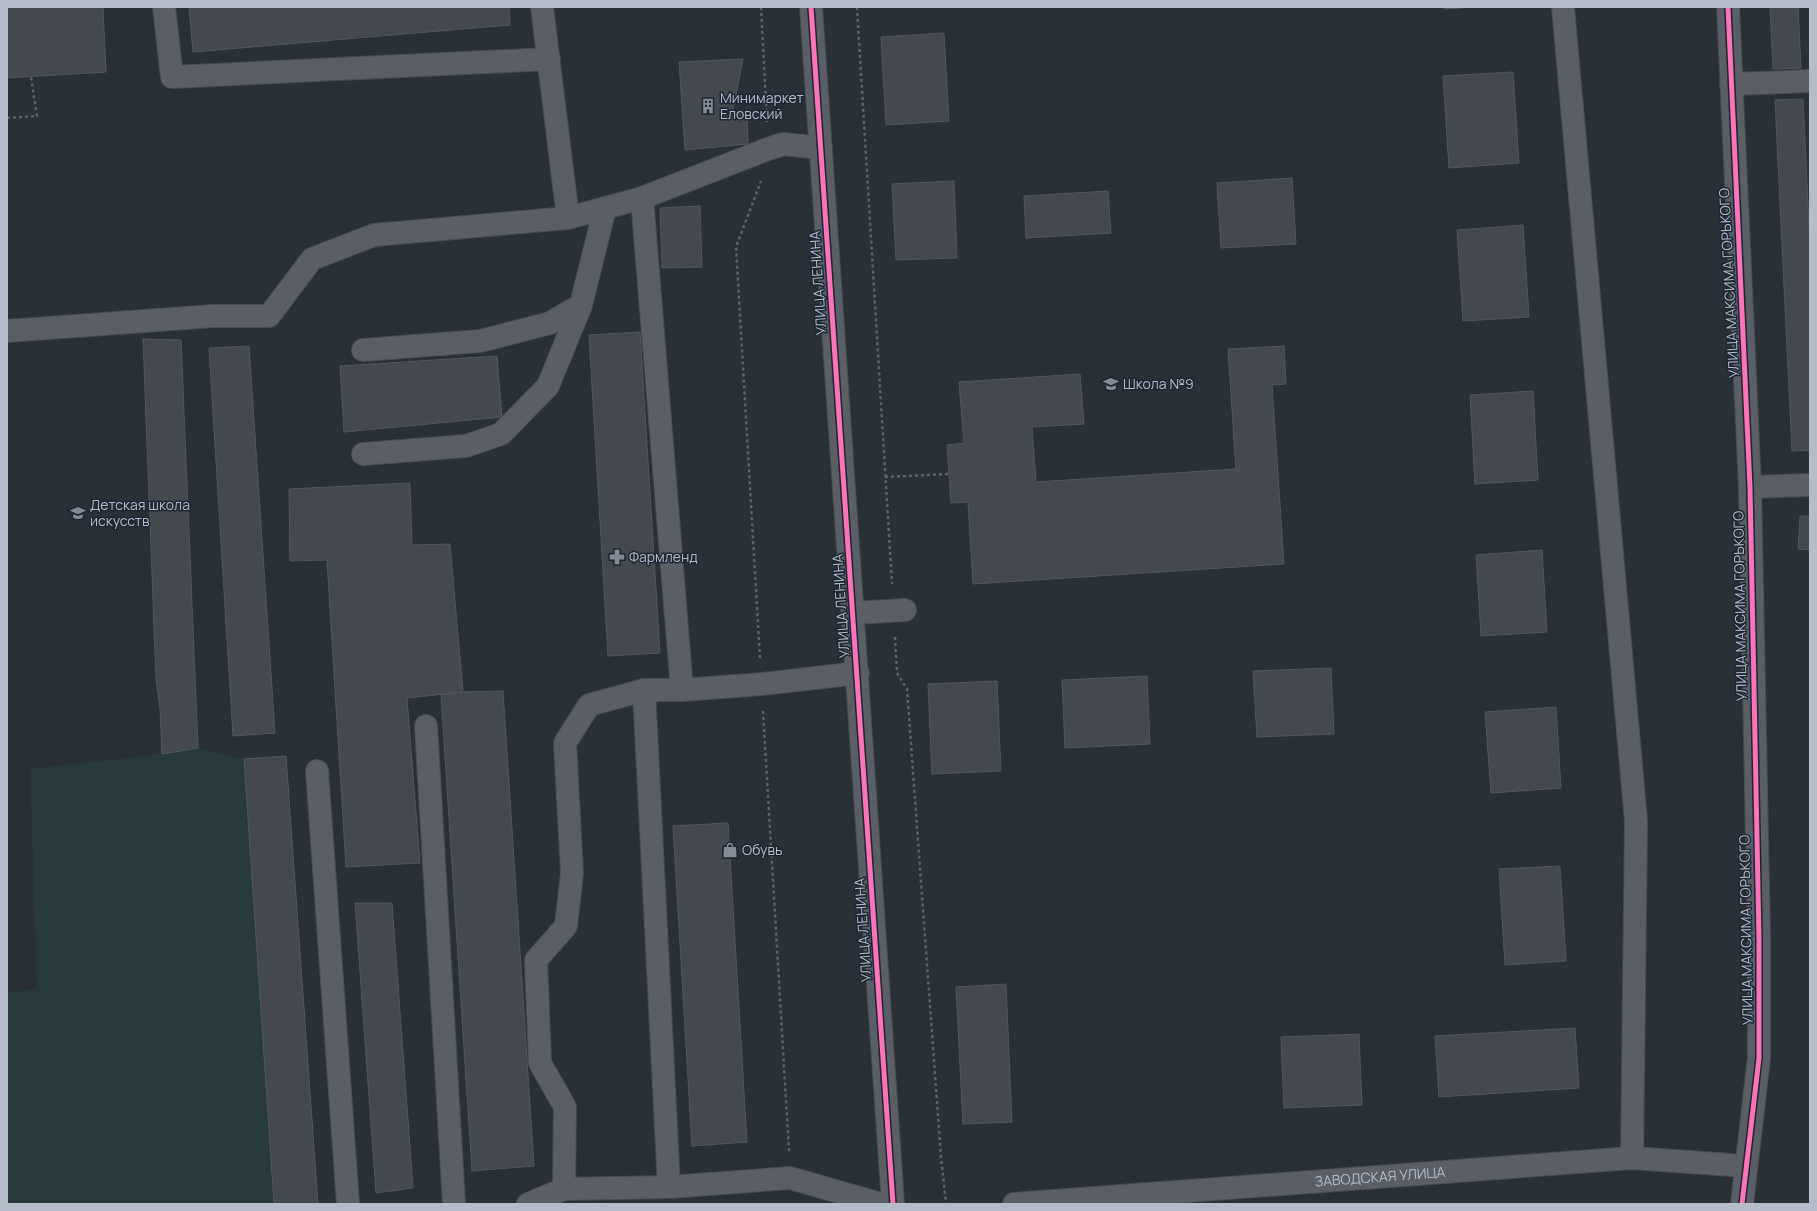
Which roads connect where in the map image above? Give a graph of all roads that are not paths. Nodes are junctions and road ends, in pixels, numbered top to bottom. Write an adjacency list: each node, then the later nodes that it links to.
1 (164, 7): 6 (street)
2 (542, 7): 6 (street)
3 (811, 7): 9 (street, УЛИЦА ЛЕНИНА)
4 (1563, 7): 26 (street)
5 (1728, 7): 8 (street, УЛИЦА МАКСИМА ГОРЬКОГО)
6 (549, 59): 12 (street)
7 (1810, 81): 8 (street)
8 (1731, 84): 18 (street, УЛИЦА МАКСИМА ГОРЬКОГО)
9 (821, 148): 10 (street); 20 (street, УЛИЦА ЛЕНИНА)
10 (642, 198): 11 (street); 23 (street)
11 (605, 208): 12 (street); 13 (street)
12 (568, 218): 14 (street)
13 (581, 305): 15 (street); 16 (street)
14 (7, 331)
15 (363, 350)
16 (363, 454)
17 (1810, 485): 18 (street)
18 (1750, 487): 27 (street, УЛИЦА МАКСИМА ГОРЬКОГО)
19 (904, 610): 20 (street)
20 (853, 613): 21 (street, УЛИЦА ЛЕНИНА)
21 (858, 673): 23 (street); 34 (street, УЛИЦА ЛЕНИНА)
22 (644, 690): 23 (street); 28 (street); 29 (street)
23 (682, 690)
24 (426, 726): 31 (street)
25 (317, 771): 30 (street)
26 (1632, 1158): 27 (street, ЗАВОДСКАЯ УЛИЦА); 35 (street, ЗАВОДСКАЯ УЛИЦА)
27 (1746, 1166): 36 (street, УЛИЦА МАКСИМА ГОРЬКОГО)
28 (669, 1187): 29 (street); 33 (street)
29 (564, 1189): 32 (street)
30 (348, 1204)
31 (454, 1204)
32 (528, 1204)
33 (881, 1204)
34 (893, 1204)
35 (1014, 1204)
36 (1742, 1204)

